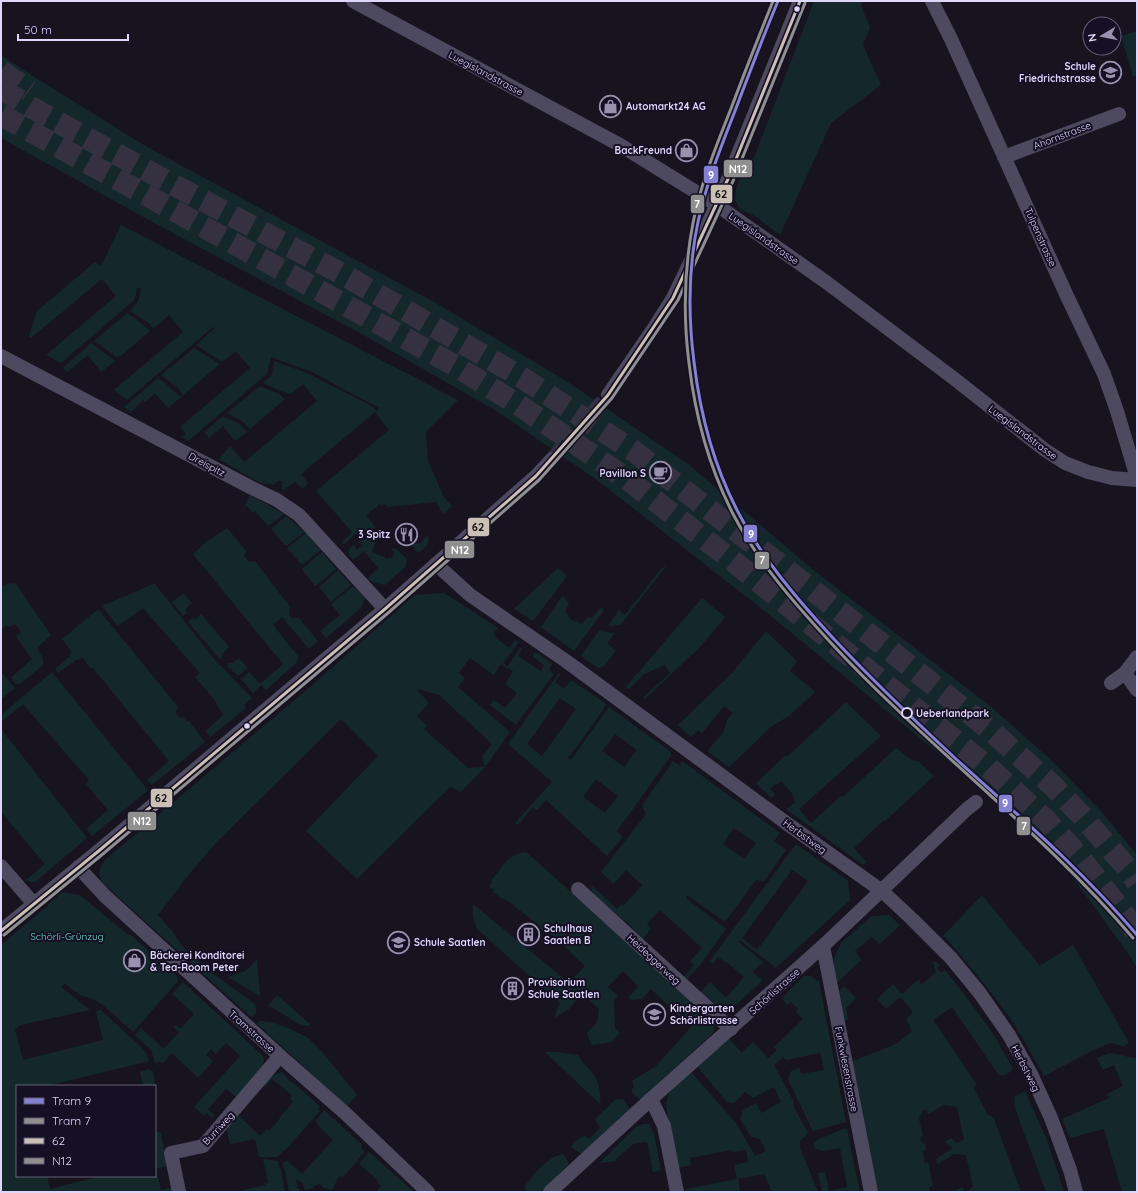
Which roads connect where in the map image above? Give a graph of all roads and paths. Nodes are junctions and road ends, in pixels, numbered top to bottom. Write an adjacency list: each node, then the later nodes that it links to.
1 (353, 1): 6 (street, Luegislandstrasse)
2 (800, 1): 6 (street)
3 (932, 1): 5 (street, Tulpenstrasse)
4 (1119, 114): 5 (street, Ahornstrasse)
5 (1004, 157): 10 (street, Tulpenstrasse)
6 (717, 205): 8 (street); 10 (street, Luegislandstrasse)
7 (1, 356): 12 (street, Dreispitz)
8 (608, 395)
9 (552, 459): 11 (street)
10 (1137, 479)
11 (436, 564): 12 (street); 21 (street, Herbstweg)
12 (385, 610): 19 (street)
13 (1137, 657): 14 (street)
14 (1125, 673): 15 (street); 16 (street)
15 (1111, 683)
16 (1137, 690)
17 (976, 802): 21 (street, Schörlistrasse)
18 (1, 866): 22 (street)
19 (78, 867): 22 (street); 26 (street, Tramstrasse)
20 (578, 888): 25 (street, Heideggerweg)
21 (882, 891): 24 (street, Schörlistrasse); 33 (street, Herbstweg)
22 (34, 904): 23 (street)
23 (1, 931)
24 (823, 946): 25 (street, Schörlistrasse); 32 (street, Funkwiesenstrasse)
25 (731, 1029): 27 (street, Schörlistrasse)
26 (280, 1056): 28 (street, Burriweg); 29 (street, Tramstrasse)
27 (651, 1100): 30 (street, Schörlistrasse); 31 (street)
28 (179, 1192)
29 (428, 1192)
30 (550, 1192)
31 (677, 1192)
32 (871, 1192)
33 (1076, 1192)

